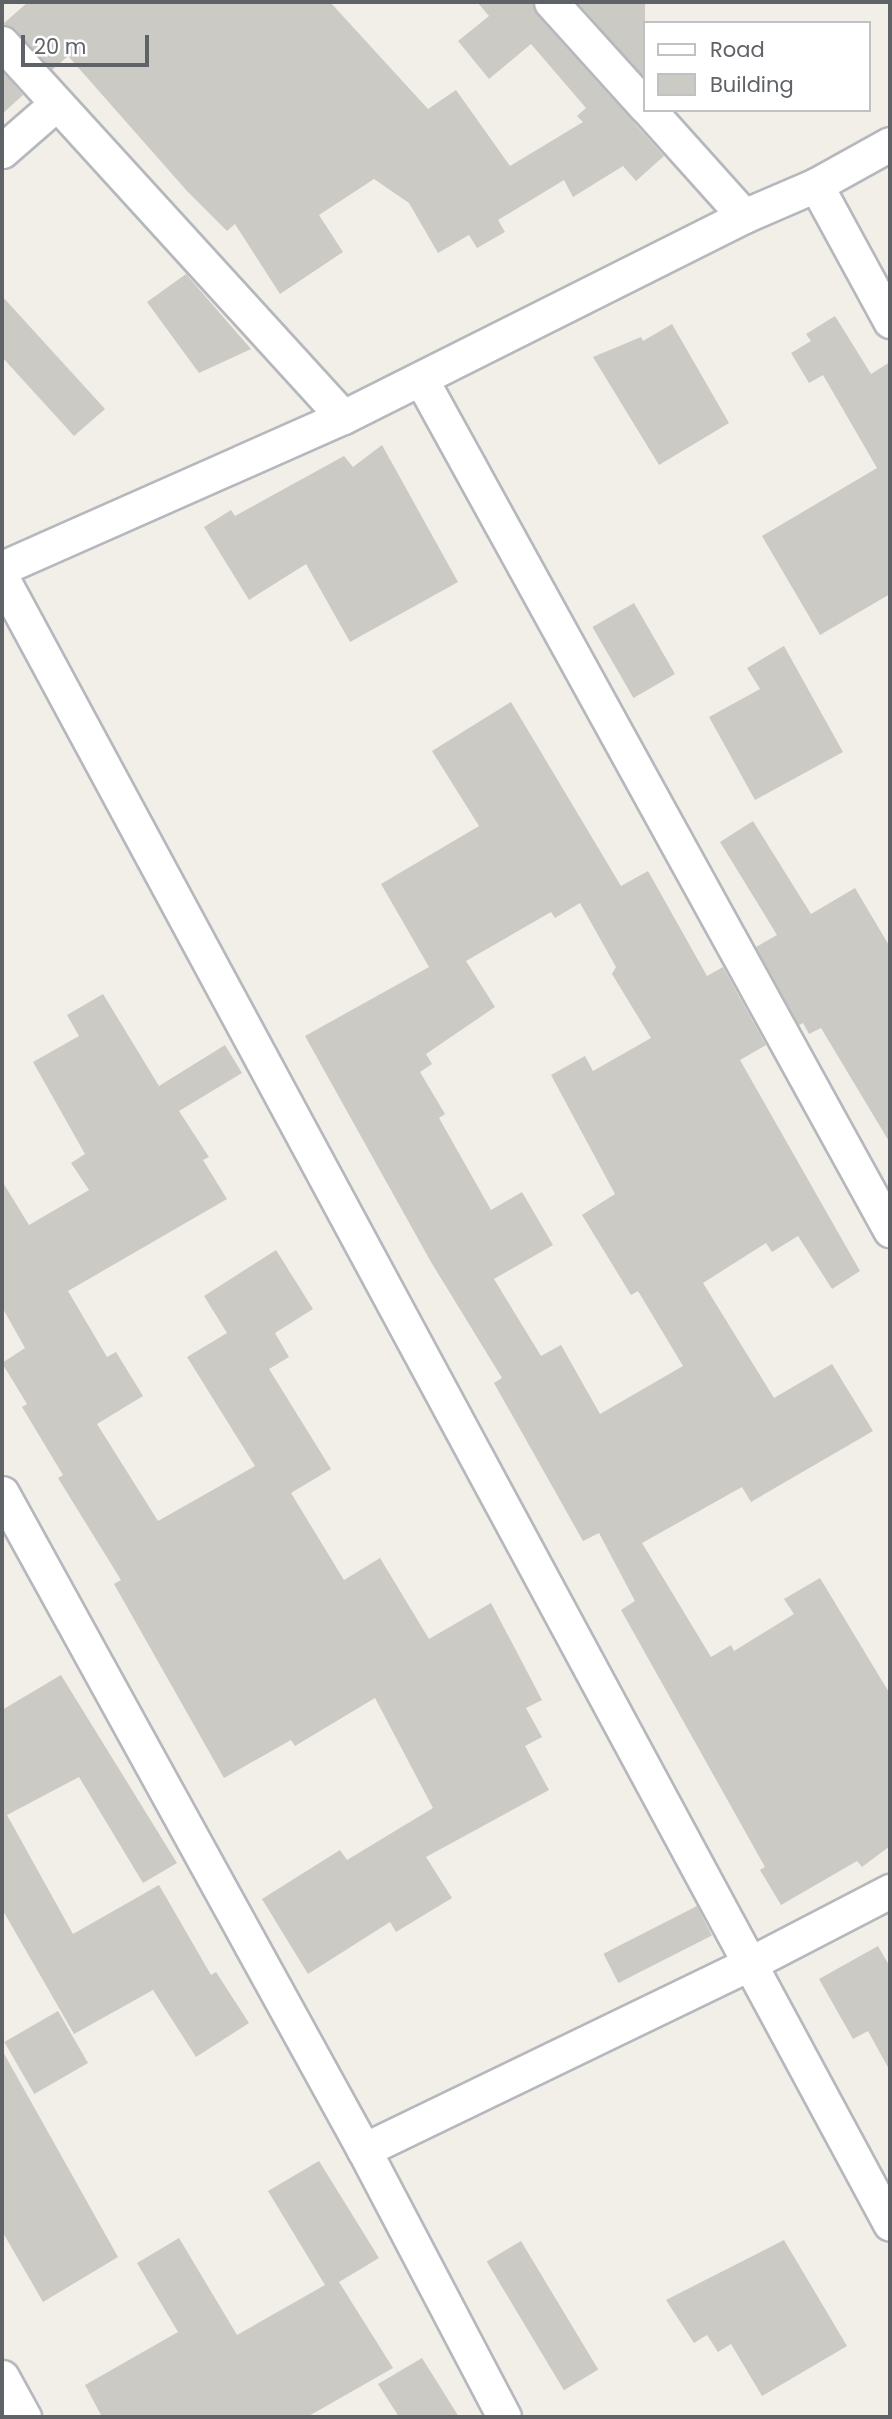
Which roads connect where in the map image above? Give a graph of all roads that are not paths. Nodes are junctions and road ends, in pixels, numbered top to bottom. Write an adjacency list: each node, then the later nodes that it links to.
1 (551, 2): 4 (street)
2 (2, 43): 3 (street)
3 (56, 104): 7 (street); 12 (street)
4 (644, 105)
5 (651, 112): 9 (street)
6 (890, 144): 8 (street)
7 (2, 151)
8 (816, 185): 9 (street); 10 (street)
9 (744, 216): 11 (street)
10 (890, 321)
11 (421, 379): 12 (street); 15 (street)
12 (344, 417): 13 (street)
13 (2, 568)
14 (2, 578): 18 (street)
15 (890, 1230)
16 (2, 1493): 19 (street)
17 (890, 1891): 18 (street)
18 (751, 1963): 19 (street); 20 (street)
19 (364, 2150): 23 (street)
20 (890, 2224)
21 (2, 2377): 22 (street)
22 (24, 2417)
23 (504, 2417)

